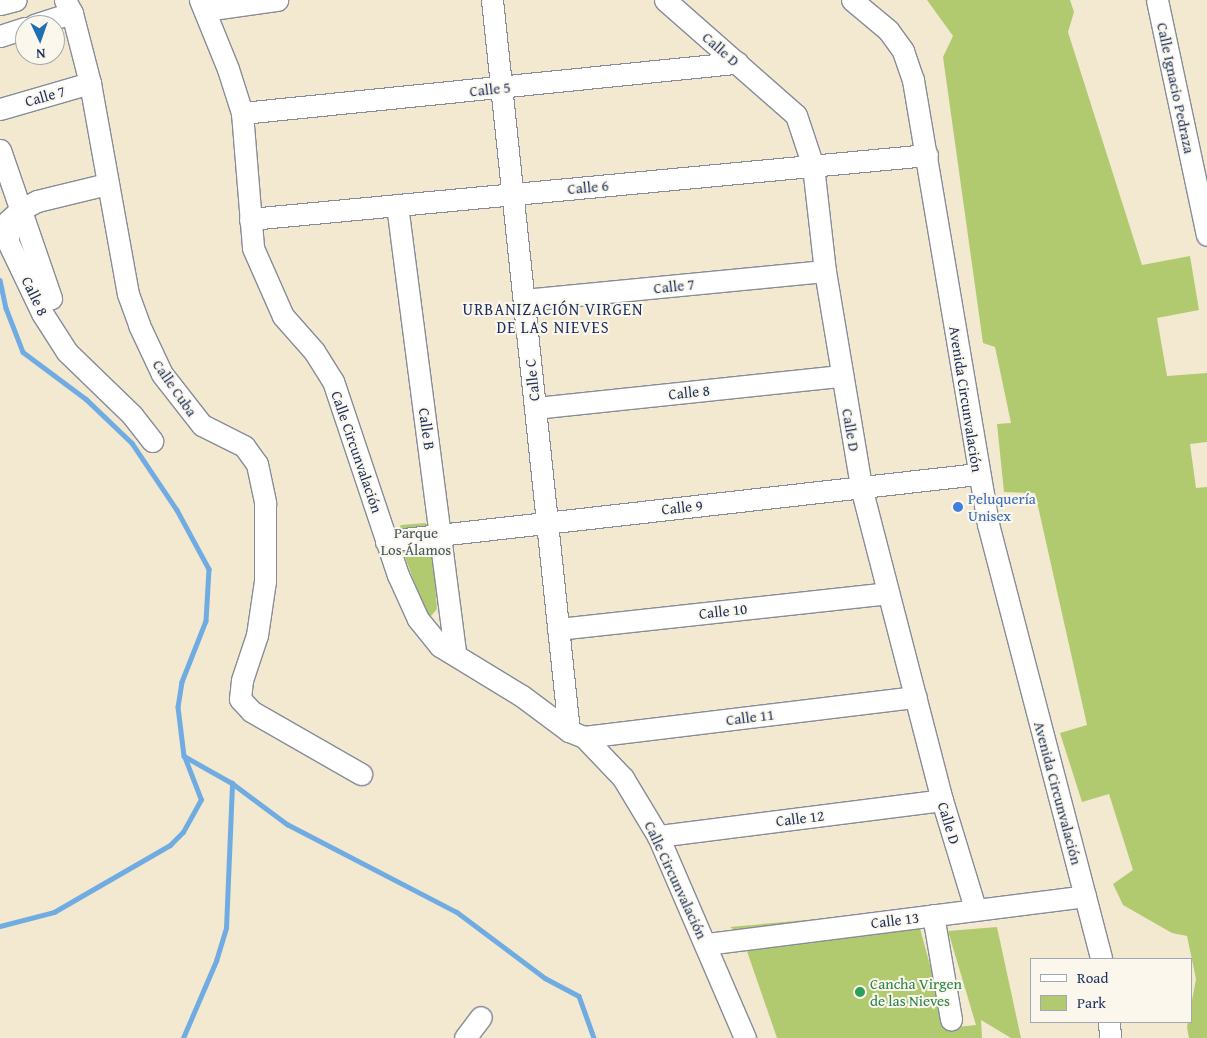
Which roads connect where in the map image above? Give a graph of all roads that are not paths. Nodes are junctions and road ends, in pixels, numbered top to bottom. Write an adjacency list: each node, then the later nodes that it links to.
1 (16, 0): 7 (street)
2 (271, 0): 8 (street)
3 (492, 0): 15 (street, Calle C)
4 (665, 0): 13 (street, Calle D)
5 (852, 0): 19 (street, Avenida Circunvalación)
6 (1157, 0): 26 (street, Calle Ignacio Pedraza)
7 (0, 4)
8 (202, 5): 17 (street, Calle Circunvalación)
9 (68, 6): 10 (street); 14 (street, Calle Cuba)
10 (52, 15)
11 (15, 31): 12 (street)
12 (0, 36)
13 (737, 63): 15 (street, Calle 5); 20 (street, Calle D)
14 (90, 83): 16 (street, Calle 7); 21 (street, Calle Cuba)
15 (502, 88): 17 (street, Calle 5); 22 (street, Calle C)
16 (0, 110)
17 (242, 113): 25 (street, Calle Circunvalación)
18 (0, 150): 24 (street)
19 (927, 155): 20 (street, Calle 6); 33 (street, Avenida Circunvalación)
20 (813, 166): 22 (street, Calle 6); 27 (street, Calle D)
21 (107, 184): 24 (street); 43 (street, Calle Cuba)
22 (513, 194): 23 (street, Calle 6); 28 (street, Calle C)
23 (397, 205): 25 (street, Calle 6); 36 (street, Calle B)
24 (20, 210): 29 (street); 32 (street, Calle 8)
25 (250, 219): 37 (street, Calle Circunvalación)
26 (1207, 235)
27 (825, 271): 28 (street, Calle 7); 30 (street, Calle D)
28 (524, 300): 31 (street, Calle C)
29 (56, 309)
30 (842, 376): 31 (street, Calle 8); 34 (street, Calle D)
31 (535, 408): 35 (street, Calle C)
32 (152, 441)
33 (978, 474): 34 (street, Calle 9); 46 (street, Avenida Circunvalación)
34 (861, 487): 35 (street, Calle 9); 38 (street, Calle D)
35 (547, 522): 36 (street, Calle 9); 39 (street, Calle C)
36 (441, 534): 37 (street, Calle 9); 40 (street, Calle B)
37 (386, 541): 40 (street, Calle Circunvalación)
38 (888, 593): 39 (street, Calle 10); 41 (street, Calle D)
39 (558, 629): 42 (street, Calle C)
40 (455, 653): 42 (street, Calle Circunvalación)
41 (916, 696): 42 (street, Calle 11); 44 (street, Calle D)
42 (577, 734): 45 (street, Calle Circunvalación)
43 (361, 774)
44 (942, 800): 45 (street, Calle 12); 47 (street, Calle D)
45 (658, 836): 49 (street, Calle Circunvalación)
46 (1084, 896): 47 (street, Calle 13); 50 (street, Avenida Circunvalación)
47 (975, 908): 48 (street, Calle 13)
48 (933, 915): 49 (street, Calle 13); 52 (street)
49 (706, 944): 55 (street, Calle Circunvalación)
50 (1101, 958)
51 (481, 1017): 54 (street)
52 (951, 1019)
53 (1109, 1023): 56 (street)
54 (465, 1038)
55 (745, 1038)
56 (1110, 1038)

